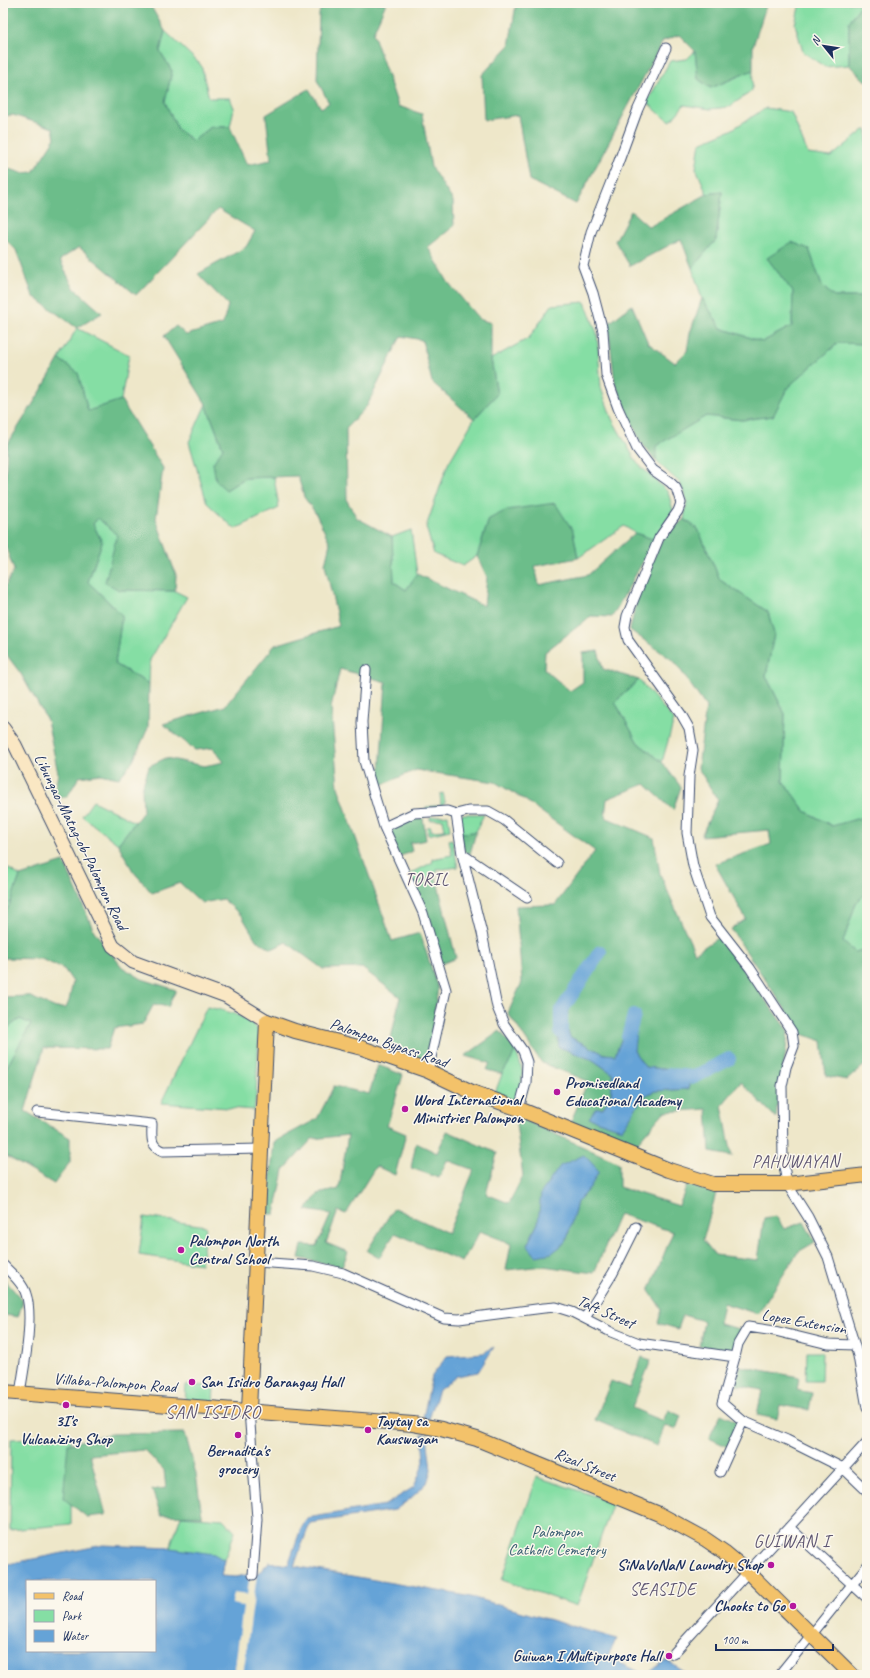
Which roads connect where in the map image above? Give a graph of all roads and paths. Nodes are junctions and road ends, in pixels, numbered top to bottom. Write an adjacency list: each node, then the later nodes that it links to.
1 (666, 48): 15 (street)
2 (366, 670): 5 (street)
3 (3, 728): 9 (main road, Libungao-Matag-ob-Palompon Road)
4 (456, 814): 5 (street); 6 (street); 7 (street)
5 (384, 827): 10 (street)
6 (462, 854): 8 (street); 11 (street)
7 (556, 863)
8 (528, 898)
9 (267, 1021): 10 (main road, Palompon Bypass Road); 13 (main road)
10 (428, 1071): 11 (main road, Palompon Bypass Road)
11 (518, 1109): 15 (main road, Palompon Bypass Road)
12 (37, 1112): 13 (street)
13 (261, 1149): 17 (main road)
14 (867, 1174): 15 (main road, Palompon Bypass Road)
15 (787, 1184): 20 (street)
16 (636, 1227): 19 (street)
17 (257, 1262): 19 (street, Taft Street); 27 (main road)
18 (3, 1265): 25 (street)
19 (585, 1318): 22 (street, Taft Street)
20 (854, 1345): 21 (street); 22 (street, Lopez Extension)
21 (858, 1356): 23 (street); 26 (street)
22 (735, 1357): 28 (street)
23 (867, 1362)
24 (3, 1392): 25 (main road, Villaba-Palompon Road)
25 (20, 1393): 27 (main road, Villaba-Palompon Road)
26 (867, 1408)
27 (249, 1410): 35 (main road, Rizal Street); 36 (street)
28 (744, 1421): 30 (street); 31 (street)
29 (867, 1442): 30 (street)
30 (843, 1468): 32 (street); 33 (street)
31 (720, 1472)
32 (867, 1491)
33 (789, 1527): 35 (street); 37 (street)
34 (867, 1566): 37 (street)
35 (748, 1572): 39 (main road, Rizal Street); 40 (street)
36 (253, 1575)
37 (852, 1584): 38 (street); 39 (street)
38 (867, 1598)
39 (812, 1635): 41 (street); 42 (main road, Rizal Street)
40 (673, 1654)
41 (779, 1675)
42 (852, 1675)

